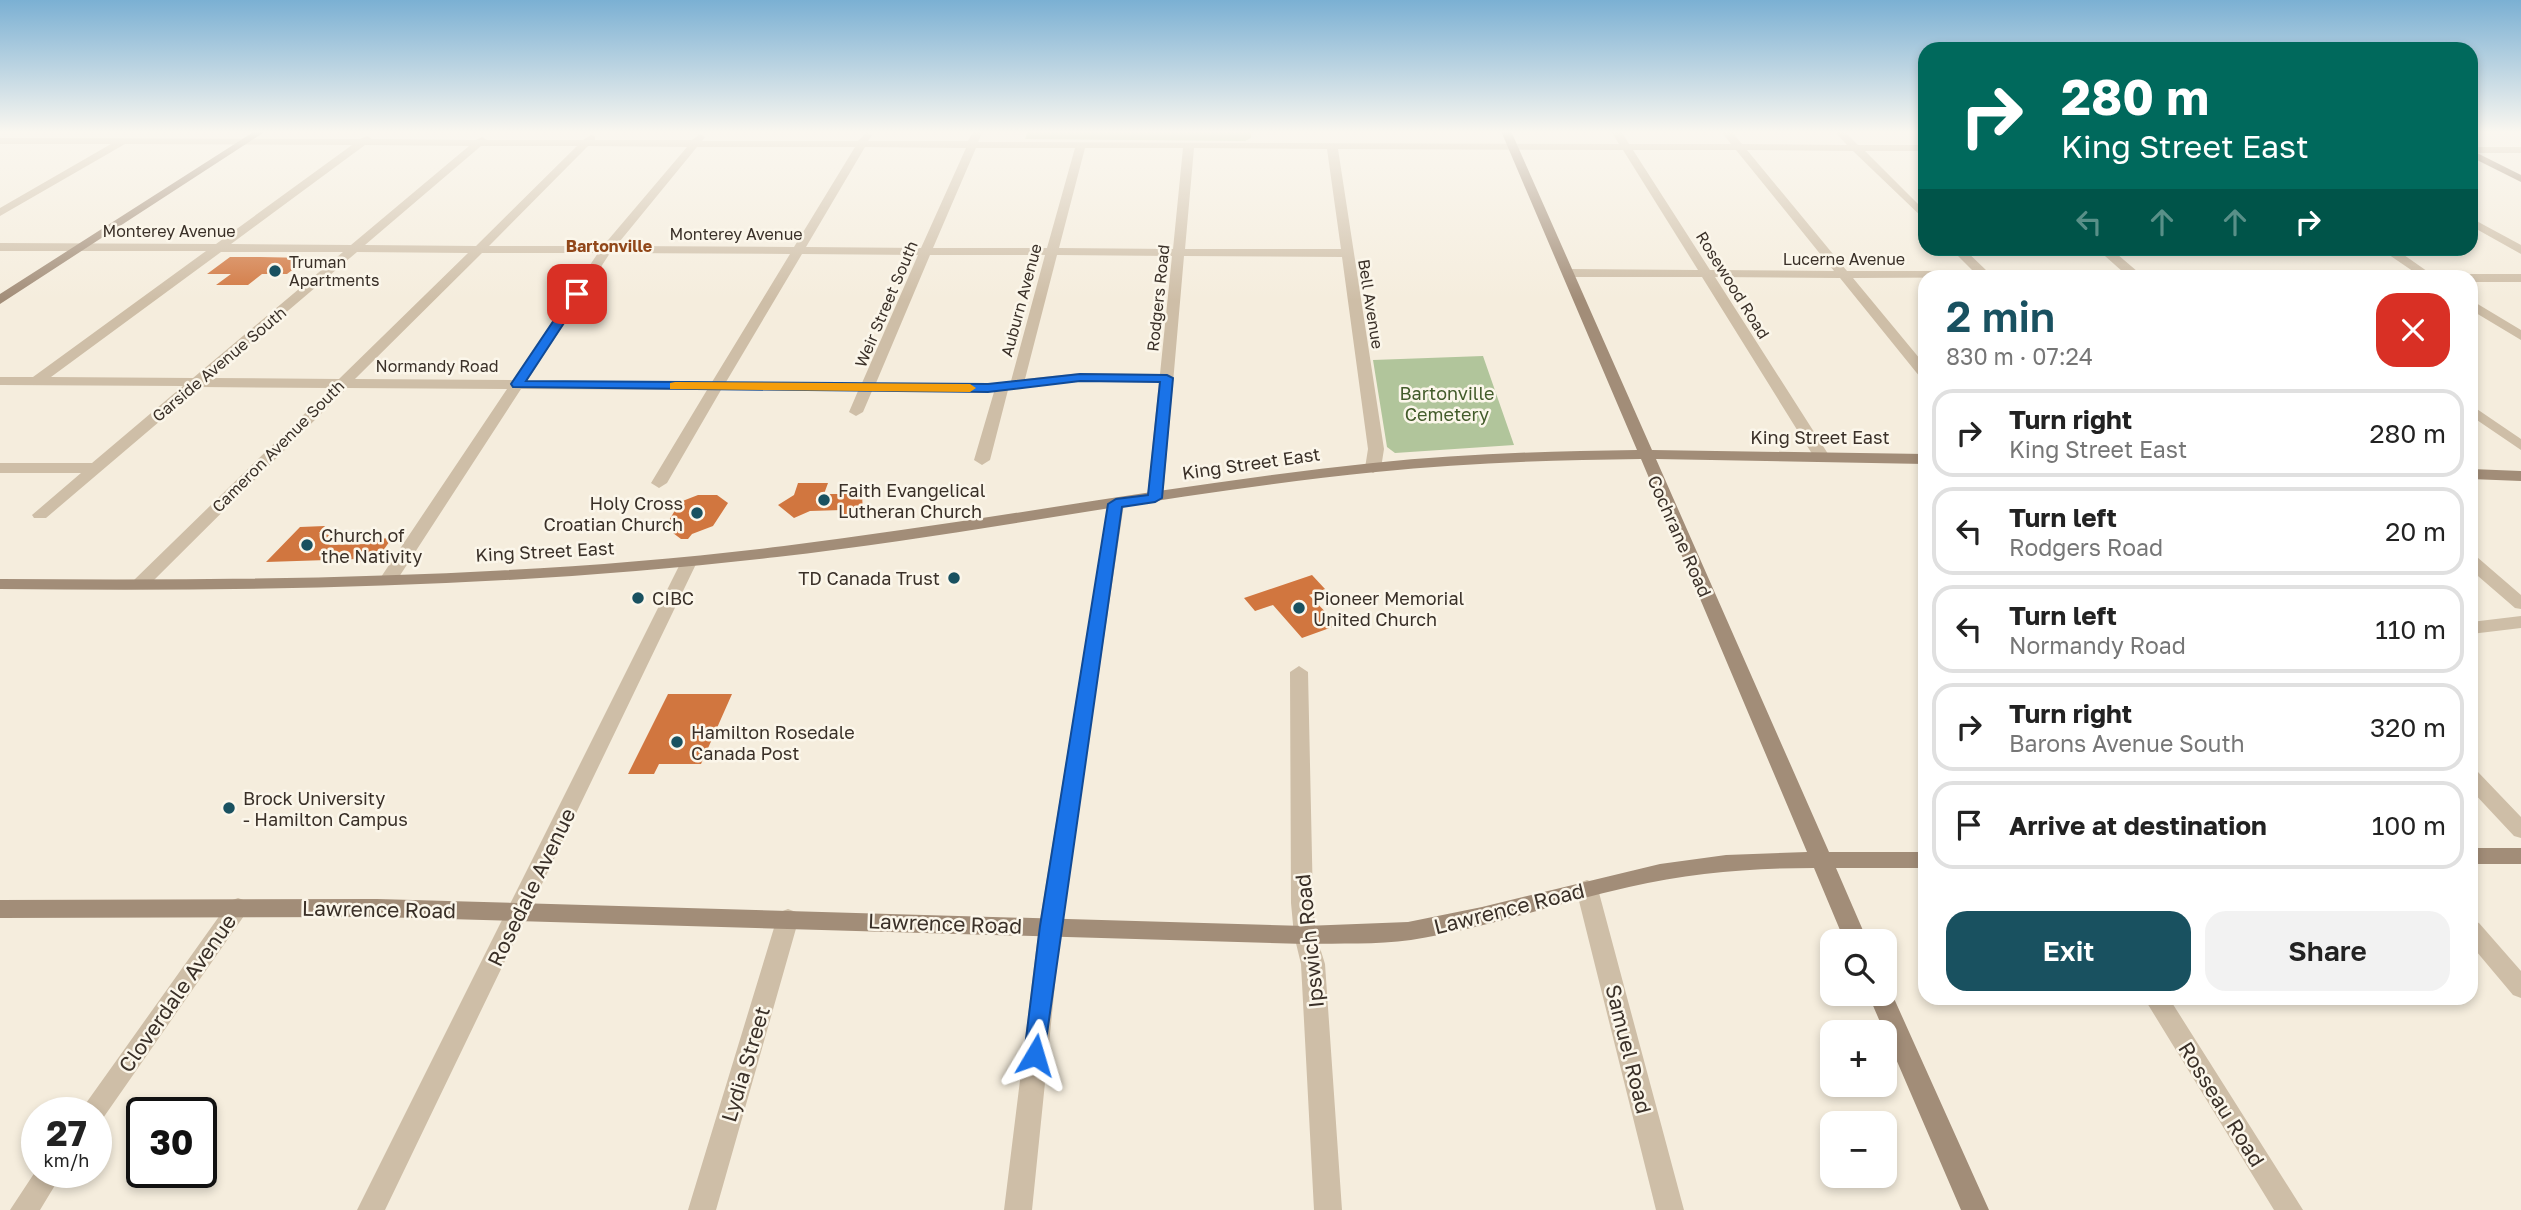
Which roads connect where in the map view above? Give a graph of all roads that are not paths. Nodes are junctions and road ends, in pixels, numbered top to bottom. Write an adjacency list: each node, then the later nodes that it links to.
1 (44, 187): 17 (street)
2 (174, 187): 20 (street)
3 (299, 187): 21 (street)
4 (426, 187): 22 (street, Garside Avenue South)
5 (540, 187): 23 (street, Cameron Avenue South)
6 (658, 187): 24 (street)
7 (837, 187): 25 (street)
8 (953, 187): 27 (street, Weir Street South)
9 (1069, 187): 28 (street, Auburn Avenue)
10 (1186, 187): 29 (street, Rodgers Road)
11 (1338, 187): 30 (street, Bell Avenue)
12 (1532, 187): 37 (street, Cochrane Road)
13 (1651, 187): 38 (street, Rosewood Road)
14 (1773, 187): 39 (street)
15 (1895, 187): 16 (street)
16 (1918, 210)
17 (0, 213)
18 (2478, 225): 26 (street)
19 (0, 247): 20 (street, Monterey Avenue)
20 (82, 247): 21 (street, Monterey Avenue); 43 (street)
21 (218, 247): 22 (street, Monterey Avenue); 49 (street)
22 (355, 248): 23 (street, Monterey Avenue); 50 (street, Garside Avenue South)
23 (479, 248): 24 (street, Monterey Avenue); 51 (street, Cameron Avenue South)
24 (607, 249): 25 (street, Monterey Avenue); 52 (street)
25 (800, 250): 27 (street, Monterey Avenue); 53 (street)
26 (2521, 250)
27 (926, 251): 28 (street, Monterey Avenue); 55 (street, Weir Street South)
28 (1052, 251): 29 (street, Monterey Avenue); 54 (street, Auburn Avenue)
29 (1181, 252): 30 (street, Monterey Avenue); 47 (street, Rodgers Road)
30 (1346, 253): 65 (street, Bell Avenue)
31 (1964, 256): 34 (street)
32 (2111, 256): 35 (street)
33 (2397, 256): 36 (street)
34 (1978, 270)
35 (2128, 270)
36 (2419, 270)
37 (1570, 273): 38 (street, Lucerne Avenue); 59 (street, Cochrane Road)
38 (1704, 274): 39 (street, Lucerne Avenue); 60 (street, Rosewood Road)
39 (1844, 275): 40 (street, Lucerne Avenue); 46 (street)
40 (1918, 276)
41 (2478, 278): 42 (street)
42 (2521, 278)
43 (0, 300)
44 (2478, 308): 45 (street)
45 (2521, 336)
46 (1918, 365)
47 (1167, 378): 54 (street, Normandy Road); 69 (street, Rodgers Road)
48 (0, 381): 49 (street, Normandy Road)
49 (37, 381): 50 (street, Normandy Road)
50 (197, 383): 51 (street, Normandy Road); 64 (street, Garside Avenue South)
51 (342, 383): 52 (street, Normandy Road); 76 (street, Cameron Avenue South)
52 (517, 384): 53 (street, Normandy Road); 74 (street)
53 (717, 386): 55 (street, Normandy Road); 68 (street)
54 (1009, 386): 55 (street, Normandy Road); 62 (street, Auburn Avenue)
55 (867, 388): 56 (street, Weir Street South)
56 (856, 412)
57 (2478, 415): 58 (street)
58 (2521, 446)
59 (1645, 456): 60 (street, King Street East); 65 (street, King Street East); 86 (street, Cochrane Road)
60 (1822, 457): 61 (street, King Street East)
61 (1918, 459)
62 (982, 460)
63 (0, 468): 64 (street)
64 (95, 468): 71 (street, Garside Avenue South)
65 (1373, 468): 69 (street, King Street East)
66 (2478, 474): 67 (street)
67 (2521, 476)
68 (659, 483)
69 (1155, 498): 70 (street, King Street East)
70 (1116, 504): 72 (street, King Street East); 92 (street)
71 (40, 515)
72 (689, 562): 74 (street, King Street East); 90 (street, Rosedale Avenue)
73 (2478, 567): 77 (street)
74 (388, 580): 76 (street, King Street East)
75 (0, 584): 76 (street, King Street East)
76 (139, 585)
77 (2521, 604)
78 (2521, 622): 79 (street)
79 (2478, 627)
80 (1299, 671): 94 (street, Ipswich Road)
81 (2478, 784): 82 (street)
82 (2521, 830)
83 (2478, 856): 84 (street)
84 (2521, 856)
85 (1918, 860): 86 (street, Lawrence Road)
86 (1821, 861): 87 (street, Lawrence Road); 93 (street, Cochrane Road)
87 (1587, 889): 94 (street, Lawrence Road); 106 (street, Samuel Road)
88 (238, 907): 89 (street, Lawrence Road); 90 (street, Lawrence Road); 99 (street, Cloverdale Avenue)
89 (0, 909)
90 (520, 911): 91 (street, Lawrence Road); 102 (street, Rosedale Avenue)
91 (789, 918): 92 (street, Lawrence Road); 103 (street, Lydia Street)
92 (1050, 926): 94 (street, Lawrence Road); 104 (street)
93 (1851, 929)
94 (1305, 935): 105 (street, Ipswich Road)
95 (2478, 937): 96 (street)
96 (2521, 988)
97 (2160, 1005): 108 (street, Rosseau Road)
98 (1885, 1006): 107 (street)
99 (103, 1097)
100 (39, 1188): 101 (street)
101 (24, 1210)
102 (371, 1210)
103 (702, 1210)
104 (1018, 1210)
105 (1328, 1210)
106 (1670, 1210)
107 (1975, 1210)
108 (2289, 1210)

